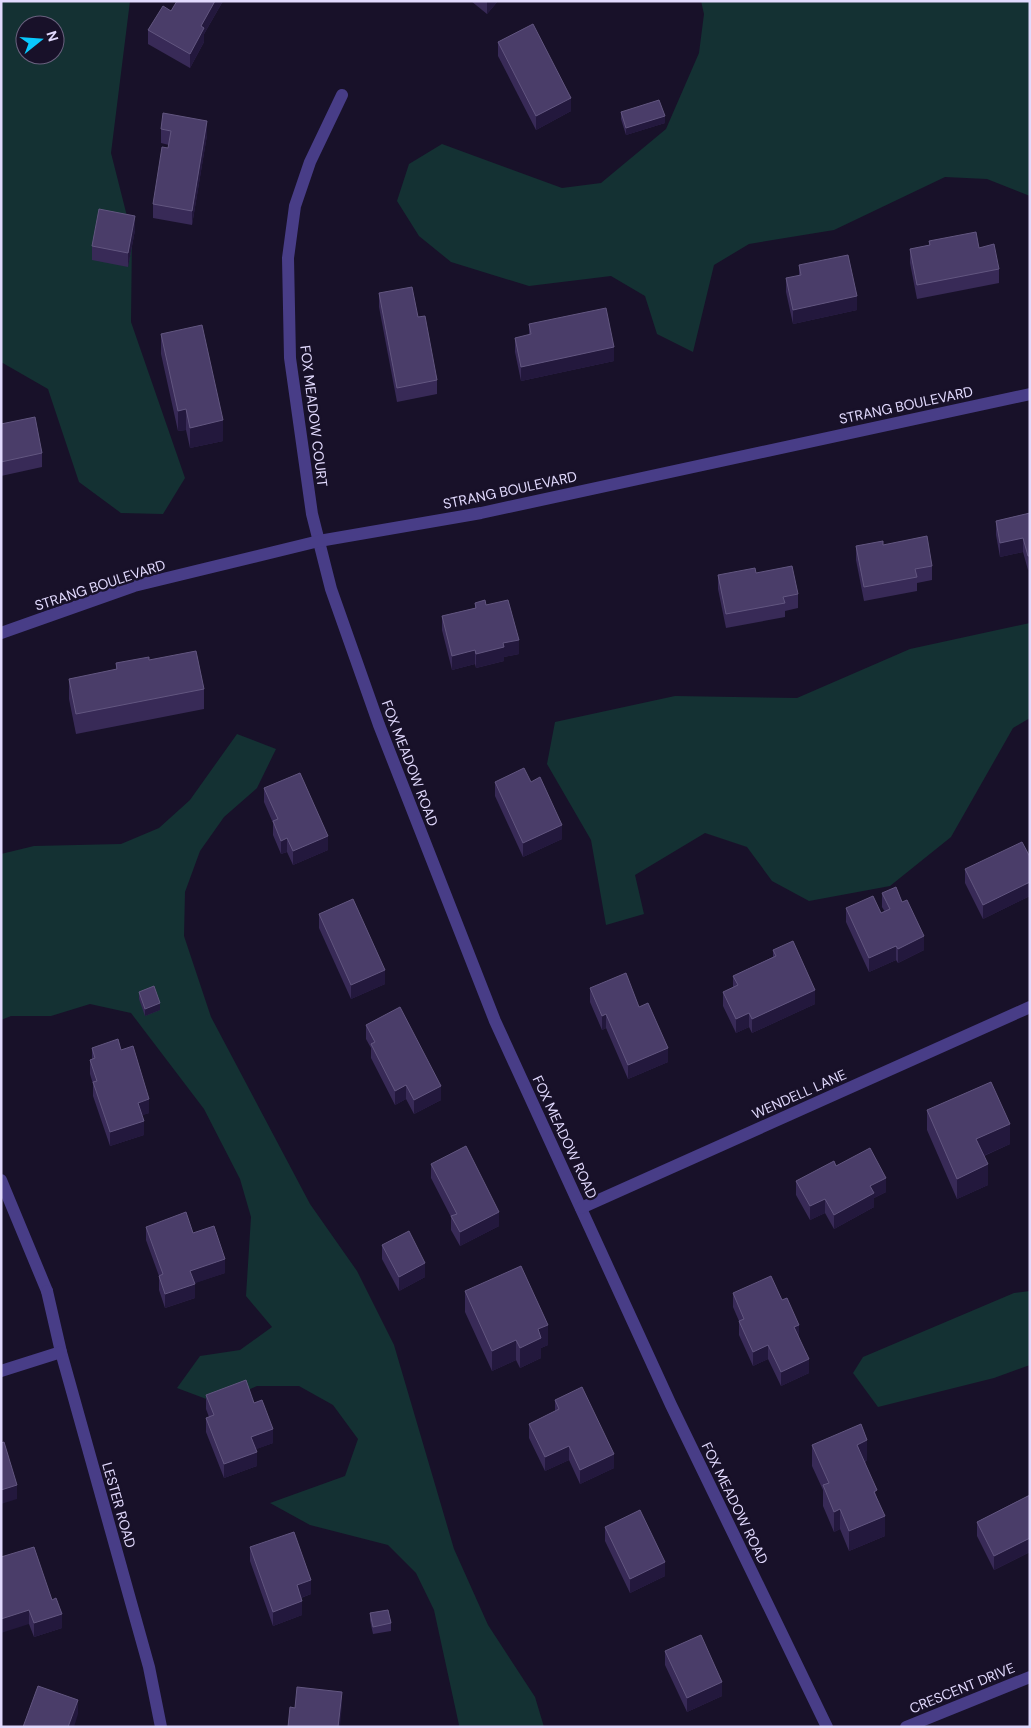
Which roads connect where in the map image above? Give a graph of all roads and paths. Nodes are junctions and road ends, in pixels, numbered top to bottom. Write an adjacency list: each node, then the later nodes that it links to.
1 (342, 95): 3 (street, FOX MEADOW COURT)
2 (1030, 394): 3 (street, STRANG BOULEVARD)
3 (319, 541): 4 (street, STRANG BOULEVARD); 7 (street, FOX MEADOW ROAD)
4 (1, 633)
5 (1030, 1007): 7 (street, WENDELL LANE)
6 (1, 1180): 8 (street, LESTER ROAD)
7 (581, 1208): 12 (street, FOX MEADOW ROAD)
8 (61, 1352): 9 (street); 11 (street, LESTER ROAD)
9 (1, 1371)
10 (1030, 1677): 13 (street, CRESCENT DRIVE)
11 (161, 1727)
12 (828, 1727)
13 (906, 1727)

